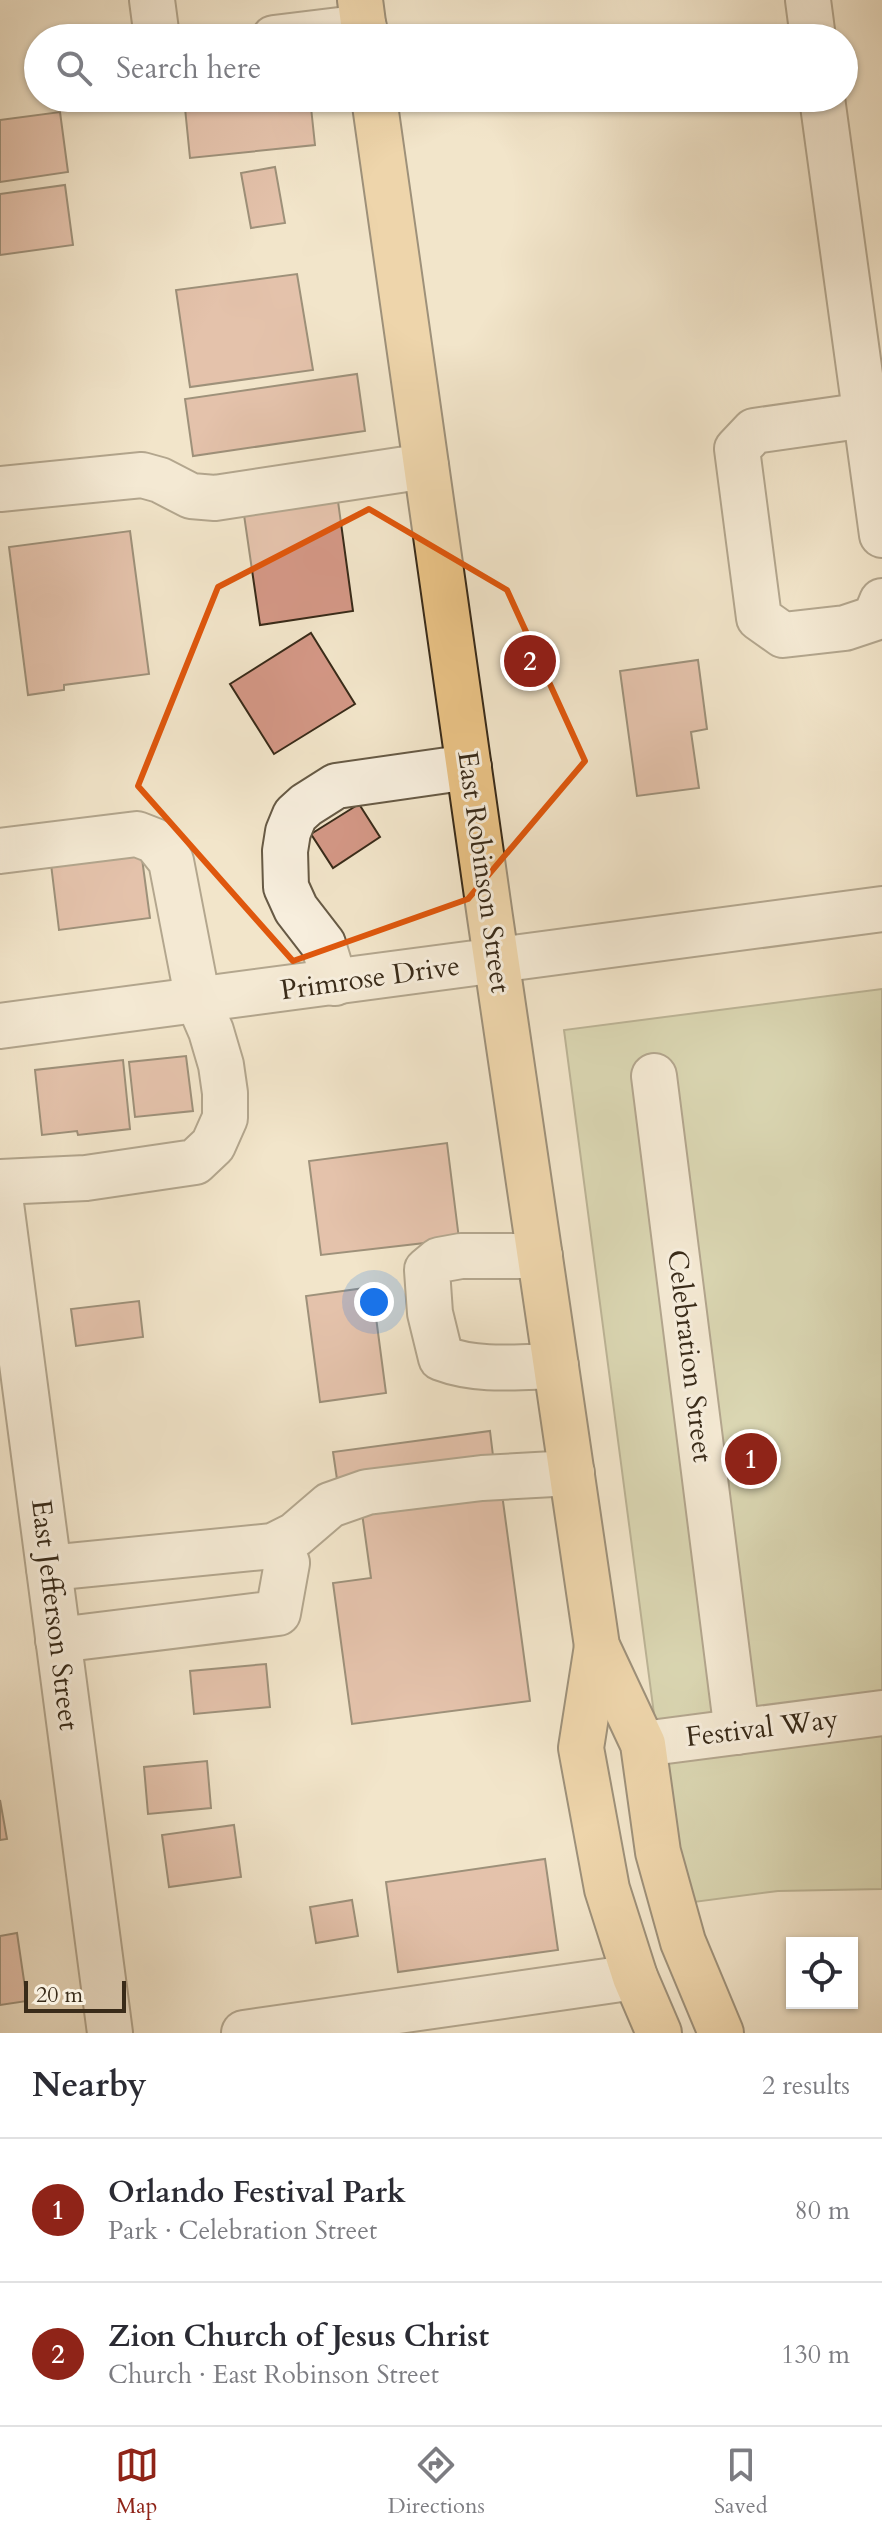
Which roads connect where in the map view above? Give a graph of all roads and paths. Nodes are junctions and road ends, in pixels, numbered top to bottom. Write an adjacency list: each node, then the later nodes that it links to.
1 (152, 0): 3 (street)
2 (808, 0): 4 (street)
3 (155, 24)
4 (811, 24)
5 (376, 112): 8 (main road, East Robinson Street)
6 (824, 112): 7 (street)
7 (866, 415): 10 (street); 11 (street)
8 (426, 466): 9 (street); 12 (main road, East Robinson Street)
9 (0, 489)
10 (882, 535)
11 (882, 601)
12 (469, 767): 15 (main road, East Robinson Street); 16 (street)
13 (0, 851): 17 (street)
14 (882, 909): 15 (street, Primrose Drive)
15 (496, 961): 16 (street, Primrose Drive); 21 (main road, East Robinson Street)
16 (335, 983): 17 (street, Primrose Drive)
17 (198, 1001): 18 (street, Primrose Drive); 20 (street)
18 (0, 1026)
19 (654, 1076): 29 (street, Celebration Street)
20 (1, 1201): 25 (street, East Jefferson Street)
21 (540, 1256): 22 (main road, East Robinson Street); 22 (street)
22 (556, 1366): 23 (main road, East Robinson Street)
23 (572, 1473): 24 (street); 27 (main road, East Robinson Street)
24 (273, 1546): 25 (street); 26 (street)
25 (49, 1568): 26 (street, East Jefferson Street)
26 (58, 1640): 32 (street, East Jefferson Street)
27 (597, 1646): 30 (main road, East Robinson Street); 31 (main road, East Robinson Street)
28 (882, 1713): 29 (street, Festival Way)
29 (737, 1732): 30 (street, Festival Way)
30 (643, 1744): 35 (main road, East Robinson Street)
31 (635, 1977): 33 (street); 34 (main road, East Robinson Street)
32 (110, 2033)
33 (244, 2033)
34 (659, 2033)
35 (721, 2033)

